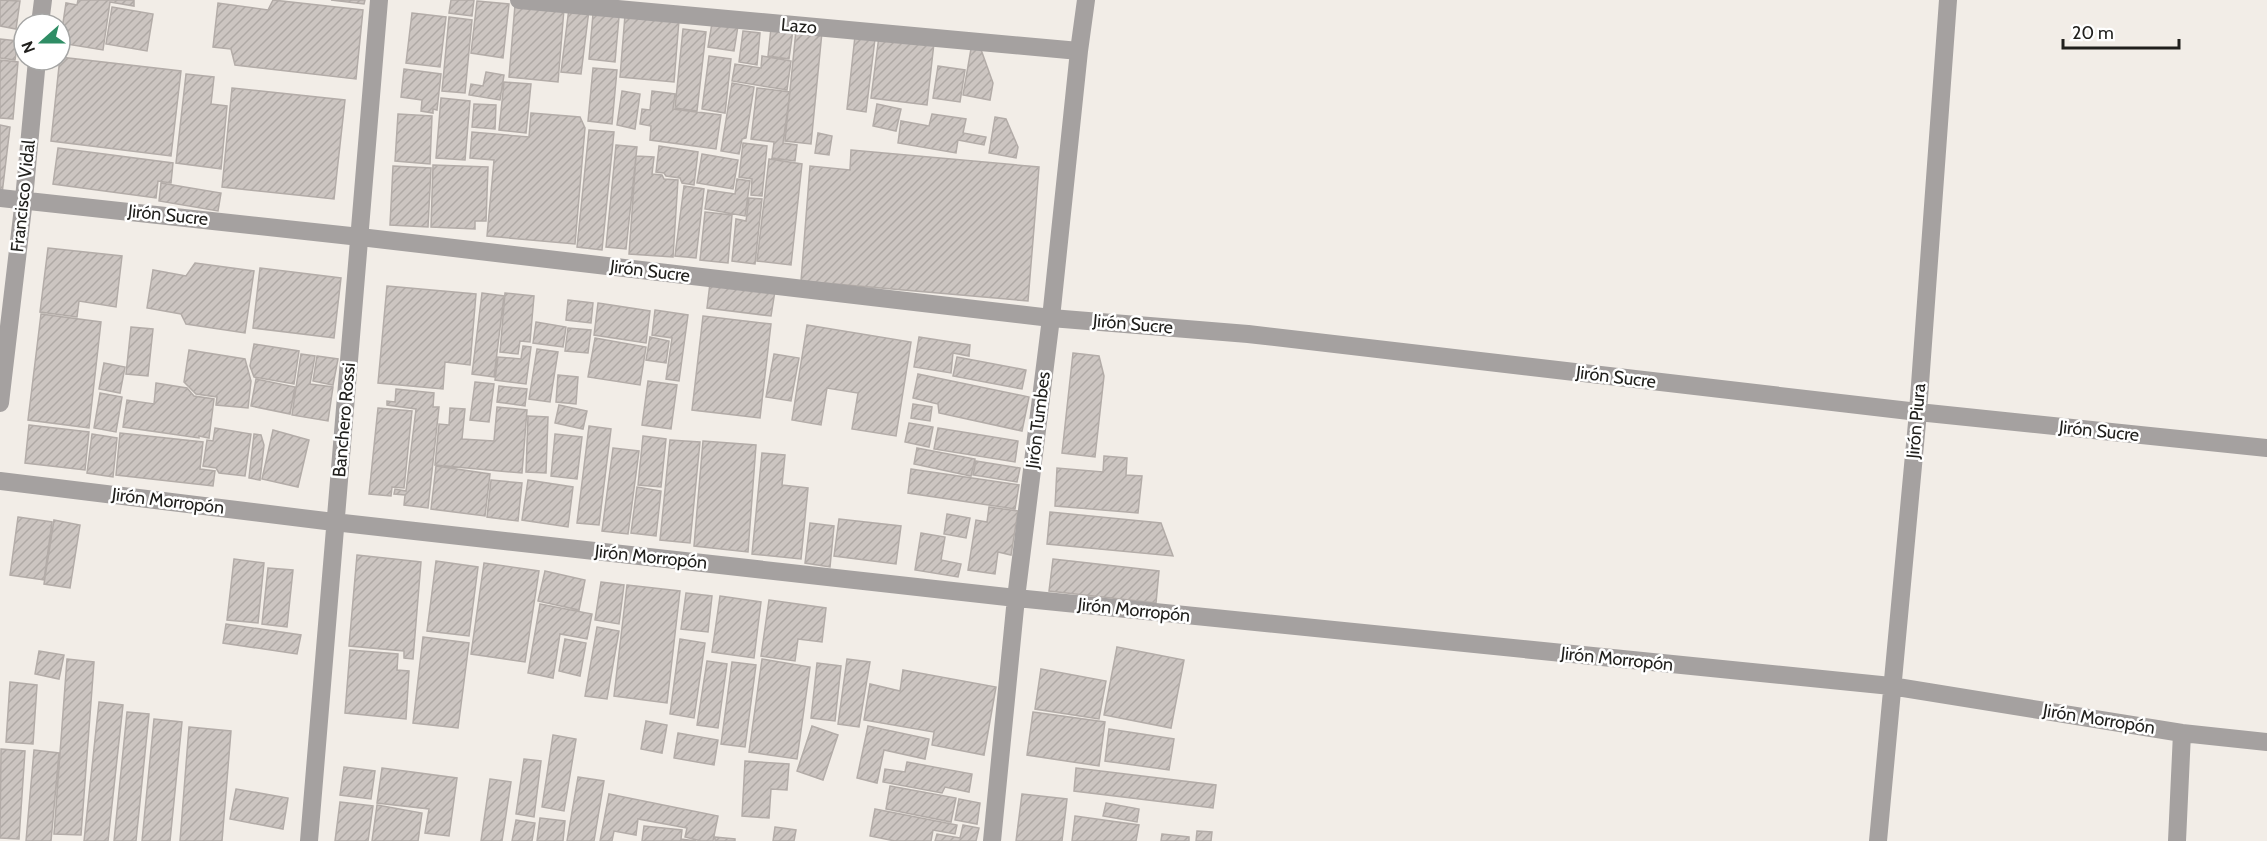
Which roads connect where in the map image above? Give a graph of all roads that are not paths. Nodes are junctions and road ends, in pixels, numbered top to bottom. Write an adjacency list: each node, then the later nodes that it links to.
1 (379, 0): 9 (street, Banchero Rossi)
2 (519, 0): 5 (street, Lazo)
3 (1086, 0): 5 (street, Jirón Tumbes)
4 (1948, 0): 12 (street, Jirón Piura)
5 (1078, 51): 10 (street, Jirón Tumbes)
6 (36, 72): 8 (street, Francisco Vidal)
7 (0, 198): 8 (street, Jirón Sucre)
8 (24, 199): 9 (street, Jirón Sucre); 11 (street, Francisco Vidal)
9 (360, 237): 10 (street, Jirón Sucre); 15 (street, Banchero Rossi)
10 (1051, 318): 12 (street, Jirón Sucre); 16 (street, Jirón Tumbes)
11 (0, 403)
12 (1918, 412): 13 (street, Jirón Sucre); 17 (street, Jirón Piura)
13 (2267, 448)
14 (0, 481): 15 (street, Jirón Morropón)
15 (334, 522): 16 (street, Jirón Morropón); 20 (street, Banchero Rossi)
16 (1016, 598): 17 (street, Jirón Morropón); 21 (street, Jirón Tumbes)
17 (1891, 686): 18 (street, Jirón Morropón); 22 (street, Jirón Piura)
18 (2182, 733): 19 (street, Jirón Morropón); 23 (street)
19 (2267, 742)
20 (309, 841)
21 (992, 841)
22 (1878, 841)
23 (2177, 841)

